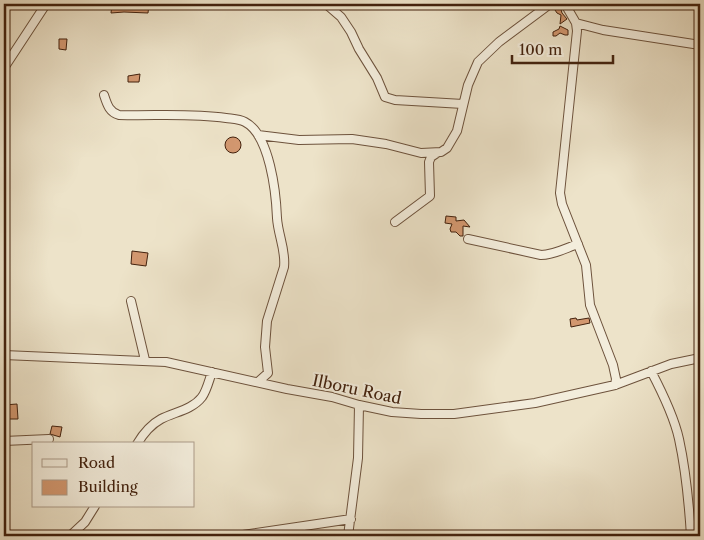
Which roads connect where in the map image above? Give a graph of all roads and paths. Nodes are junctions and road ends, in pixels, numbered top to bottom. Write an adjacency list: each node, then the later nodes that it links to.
1 (46, 4): 7 (street)
2 (326, 4): 9 (street)
3 (550, 4): 9 (street)
4 (565, 4): 5 (street)
5 (576, 23): 6 (street); 14 (street)
6 (700, 44)
7 (4, 68)
8 (104, 95): 10 (street)
9 (463, 104): 11 (street)
10 (258, 135): 11 (street); 21 (street)
11 (437, 153): 12 (street)
12 (394, 222)
13 (468, 240): 14 (street)
14 (578, 244): 22 (street)
15 (132, 301): 18 (street)
16 (4, 355): 18 (street, Ilboru Road)
17 (700, 358): 19 (street, Ilboru Road)
18 (145, 360): 20 (street, Ilboru Road)
19 (651, 371): 22 (street, Ilboru Road); 32 (street)
20 (212, 372): 21 (street, Ilboru Road); 26 (street)
21 (258, 382): 23 (street, Ilboru Road)
22 (615, 385): 23 (street, Ilboru Road)
23 (359, 405): 28 (street)
24 (49, 439): 25 (street)
25 (4, 441)
26 (138, 442)
27 (94, 508): 29 (street)
28 (351, 519): 30 (street); 31 (street)
29 (70, 536)
30 (236, 536)
31 (348, 536)
32 (692, 536)

